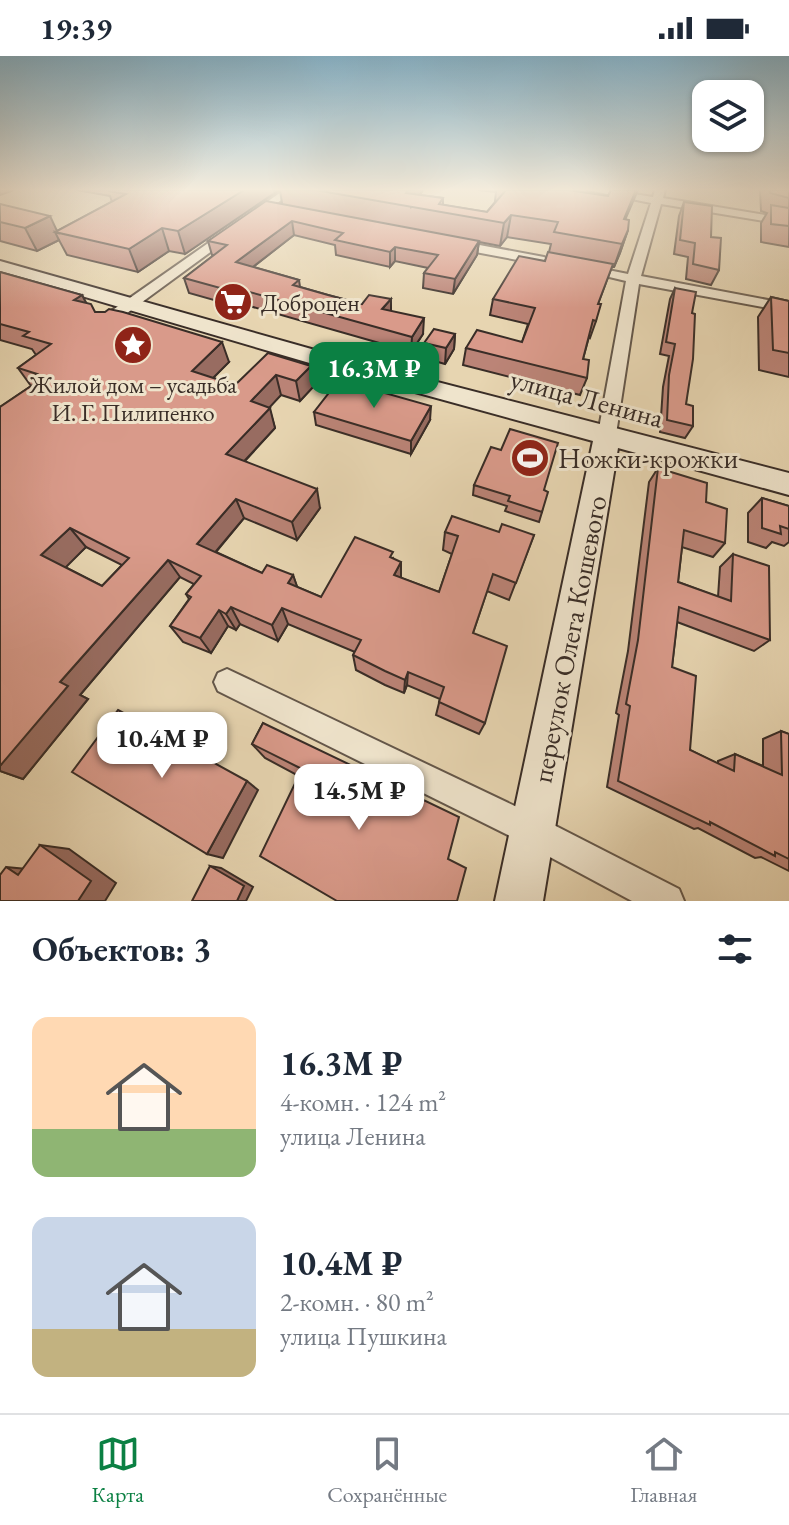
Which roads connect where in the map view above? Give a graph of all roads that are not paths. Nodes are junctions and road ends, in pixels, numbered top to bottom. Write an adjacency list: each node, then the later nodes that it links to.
1 (234, 229): 8 (street)
2 (648, 229): 7 (street, переулок Олега Кошевого)
3 (434, 240): 4 (street)
4 (556, 264)
5 (0, 266): 8 (street, улица Ленина)
6 (572, 267): 7 (street)
7 (633, 279): 9 (street); 11 (street, переулок Олега Кошевого)
8 (130, 305): 10 (street); 11 (street, улица Ленина)
9 (789, 308)
10 (110, 326)
11 (607, 434): 12 (street, улица Ленина); 14 (street, переулок Олега Кошевого)
12 (789, 484)
13 (227, 682): 14 (street)
14 (533, 831): 15 (street, переулок Олега Кошевого); 16 (street)
15 (519, 901)
16 (667, 901)

